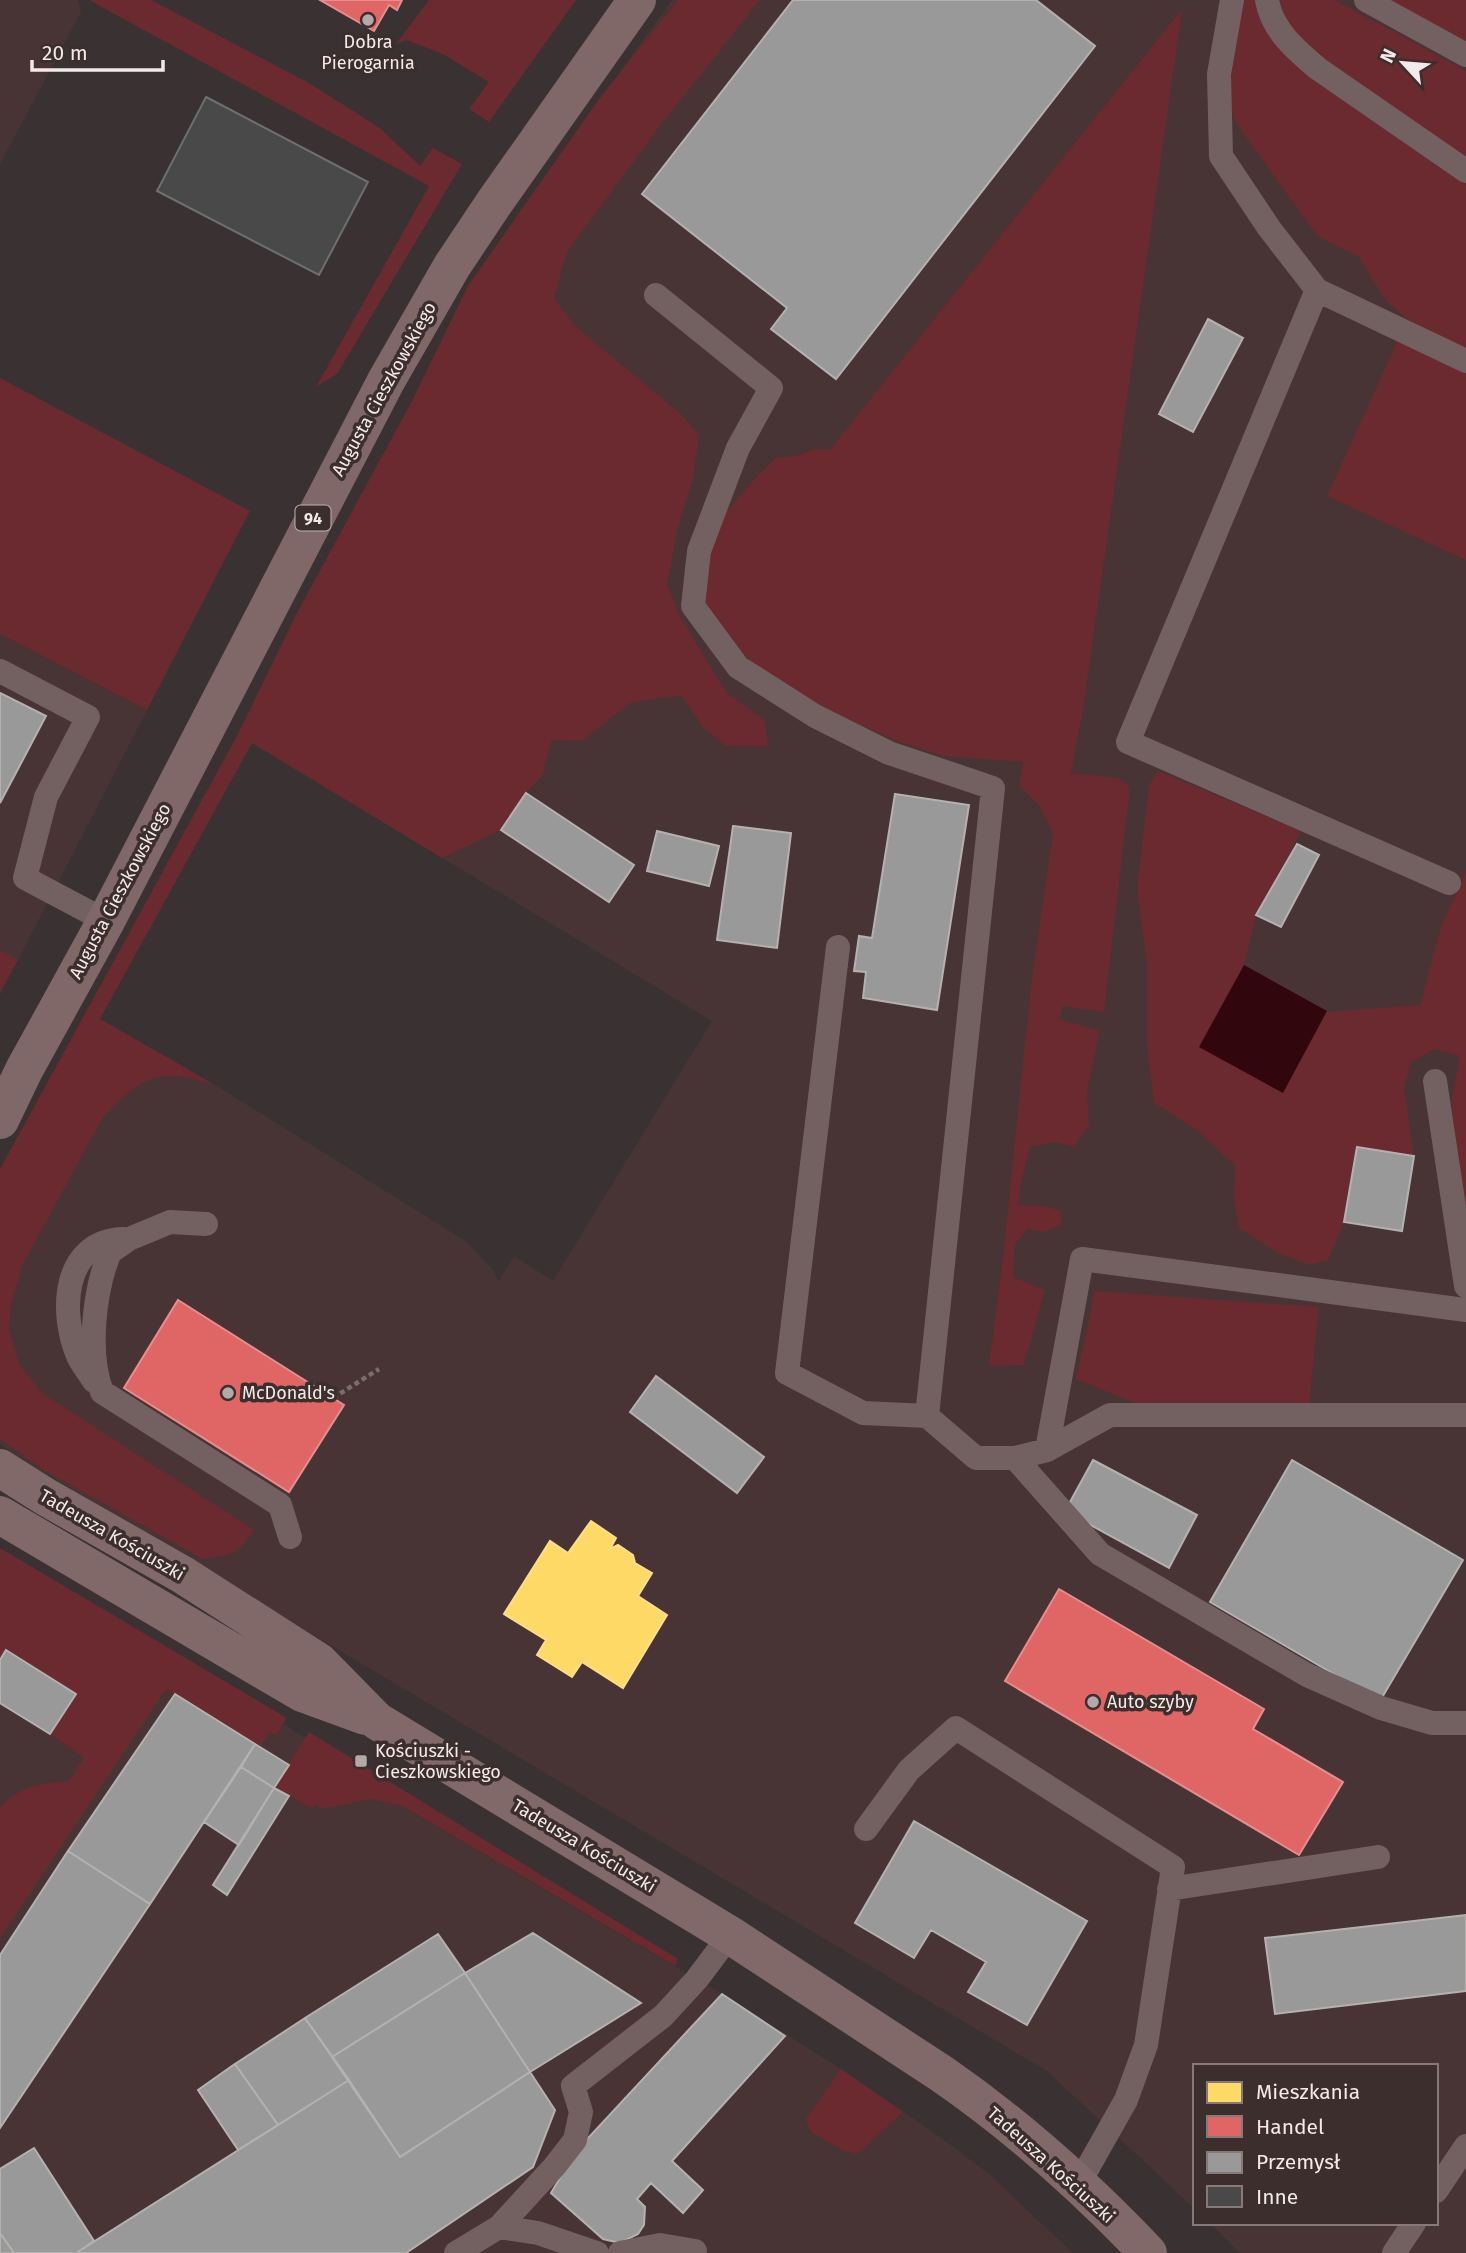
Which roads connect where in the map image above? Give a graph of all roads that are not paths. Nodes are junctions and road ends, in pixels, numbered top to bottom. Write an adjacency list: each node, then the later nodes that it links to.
1 (636, 0): 12 (main road, Augusta Cieszkowskiego / 94)
2 (1232, 0): 7 (lane)
3 (1267, 0): 6 (lane)
4 (1366, 0): 5 (lane)
5 (1466, 55)
6 (1466, 171)
7 (1317, 290): 9 (lane); 11 (lane)
8 (656, 295): 22 (lane)
9 (1466, 361)
10 (0, 671): 12 (lane)
11 (1449, 883)
12 (106, 922): 14 (main road, Augusta Cieszkowskiego / 94)
13 (838, 947): 22 (lane)
14 (27, 1065): 16 (main road, Augusta Cieszkowskiego / 94); 17 (main road, Augusta Cieszkowskiego / 94)
15 (1435, 1081): 19 (lane)
16 (0, 1101)
17 (0, 1120)
18 (206, 1224): 27 (lane)
19 (1466, 1286)
20 (1466, 1310): 23 (lane)
21 (1466, 1415): 23 (lane)
22 (927, 1416): 24 (lane)
23 (1047, 1450): 24 (lane)
24 (1015, 1458): 29 (lane)
25 (0, 1468): 28 (street, Tadeusza Kościuszki)
26 (0, 1515): 28 (street)
27 (290, 1537)
28 (377, 1721): 33 (street, Tadeusza Kościuszki)
29 (1466, 1723)
30 (866, 1829): 32 (lane)
31 (1378, 1857): 32 (lane)
32 (1169, 1889): 35 (lane)
33 (730, 1935): 35 (street, Tadeusza Kościuszki); 38 (lane)
34 (1466, 2146): 36 (lane)
35 (1078, 2185): 40 (street, Tadeusza Kościuszki)
36 (1438, 2188)
37 (1413, 2225): 44 (lane)
38 (499, 2227): 41 (lane); 42 (lane)
39 (695, 2251): 43 (lane)
40 (1143, 2251)
41 (456, 2253)
42 (597, 2253)
43 (620, 2253)
44 (1394, 2253)

